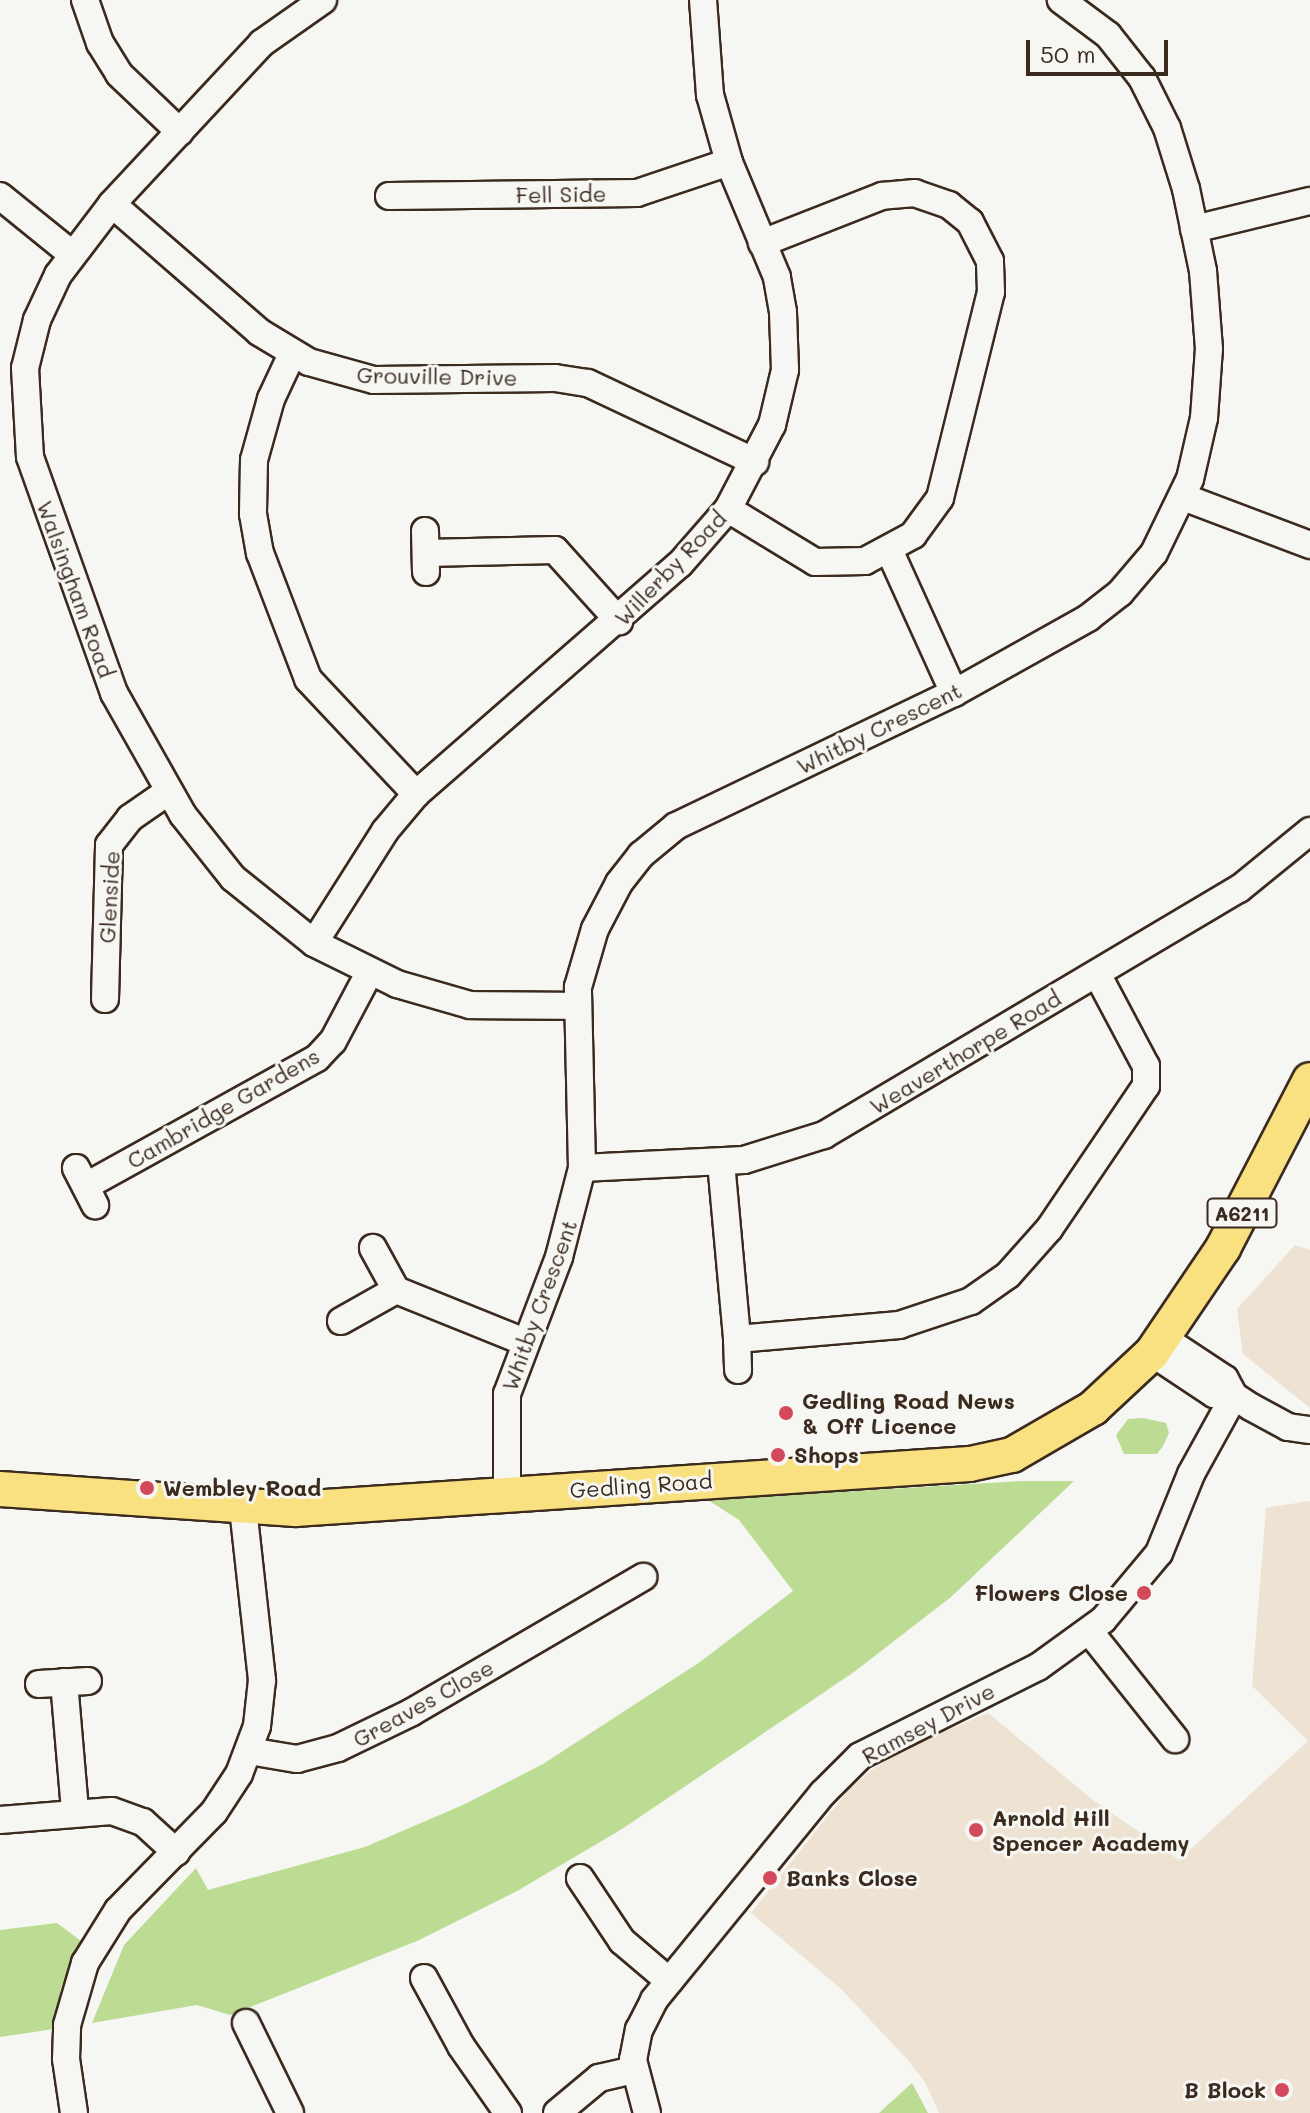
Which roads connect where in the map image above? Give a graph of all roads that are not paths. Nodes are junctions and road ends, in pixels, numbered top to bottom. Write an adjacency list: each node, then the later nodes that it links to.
1 (85, 0): 5 (street)
2 (323, 0): 5 (street, Walsingham Road)
3 (703, 0): 6 (street, Willerby Road)
4 (1061, 0): 11 (street, Whitby Crescent)
5 (180, 132): 10 (street, Walsingham Road)
6 (729, 162): 8 (street, Fell Side); 12 (street, Willerby Road)
7 (0, 196): 13 (street)
8 (389, 196)
9 (1310, 201): 11 (street)
10 (112, 204): 13 (street, Walsingham Road); 14 (street, Grouville Drive)
11 (1194, 229): 16 (street, Whitby Crescent)
12 (762, 243): 15 (street, Willerby Road); 20 (street)
13 (72, 254): 23 (street, Walsingham Road)
14 (292, 354): 15 (street, Grouville Drive); 24 (street)
15 (755, 462): 17 (street, Willerby Road)
16 (1183, 497): 18 (street); 22 (street, Whitby Crescent)
17 (728, 509): 20 (street); 21 (street, Willerby Road)
18 (1310, 545)
19 (426, 552): 21 (street)
20 (890, 552): 22 (street)
21 (619, 621): 24 (street, Willerby Road)
22 (954, 693): 30 (street, Whitby Crescent)
23 (169, 791): 26 (street, Walsingham Road); 29 (street, Glenside)
24 (416, 794): 26 (street, Willerby Road)
25 (1310, 831): 28 (street, Weaverthorpe Road)
26 (314, 943): 27 (street, Walsingham Road)
27 (369, 973): 30 (street, Walsingham Road); 34 (street, Cambridge Gardens)
28 (1097, 974): 32 (street, Weaverthorpe Road); 38 (street)
29 (98, 988)
30 (577, 1006): 33 (street, Whitby Crescent)
31 (1310, 1080): 40 (main road, A6211)
32 (721, 1162): 33 (street, Weaverthorpe Road); 38 (street)
33 (582, 1168): 39 (street, Whitby Crescent)
34 (86, 1186)
35 (373, 1248): 36 (street)
36 (396, 1290): 37 (street); 39 (street)
37 (341, 1321)
38 (737, 1339): 41 (street)
39 (525, 1342): 45 (street, Whitby Crescent)
40 (1157, 1346): 42 (street); 45 (main road, Gedling Road / A6211)
41 (738, 1370)
42 (1234, 1396): 43 (street); 48 (street, Ramsey Drive)
43 (1310, 1430)
44 (0, 1489): 46 (main road, Gedling Road / A6211)
45 (507, 1494): 46 (main road, Gedling Road / A6211)
46 (243, 1509): 51 (street)
47 (643, 1577): 51 (street, Greaves Close)
48 (1090, 1632): 50 (street); 56 (street, Ramsey Drive)
49 (63, 1682): 52 (street)
50 (1158, 1730)
51 (249, 1751): 54 (street)
52 (75, 1811): 53 (street); 54 (street)
53 (0, 1820)
54 (176, 1852): 60 (street)
55 (580, 1878): 56 (street)
56 (669, 1981): 59 (street, Ramsey Drive)
57 (424, 1997): 62 (street)
58 (245, 2039): 61 (street)
59 (633, 2070): 63 (street); 64 (street, Ramsey Drive)
60 (74, 2113)
61 (290, 2113)
62 (508, 2113)
63 (557, 2113)
64 (647, 2113)

